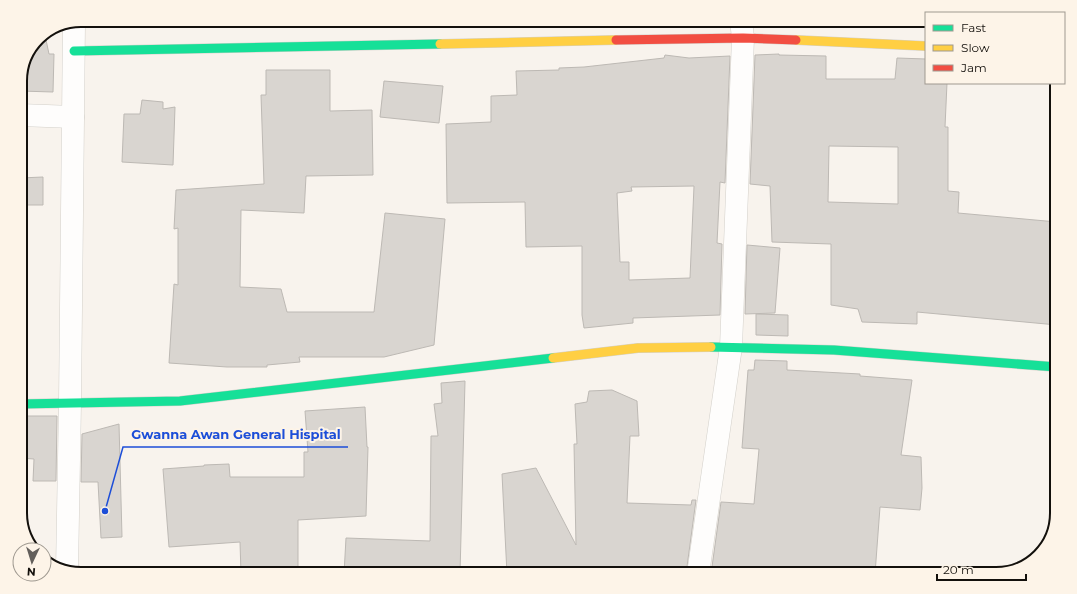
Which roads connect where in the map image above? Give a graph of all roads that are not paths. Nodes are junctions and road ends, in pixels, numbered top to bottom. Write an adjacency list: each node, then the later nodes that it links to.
1 (74, 28): 4 (street)
2 (742, 29): 3 (street); 4 (street); 7 (street)
3 (925, 46)
4 (74, 51): 6 (street)
5 (27, 114): 6 (street)
6 (73, 117): 9 (street)
7 (731, 347): 8 (street); 9 (street); 12 (street)
8 (1050, 366)
9 (70, 403): 10 (street); 11 (street)
10 (27, 404)
11 (67, 565)
12 (699, 567)

